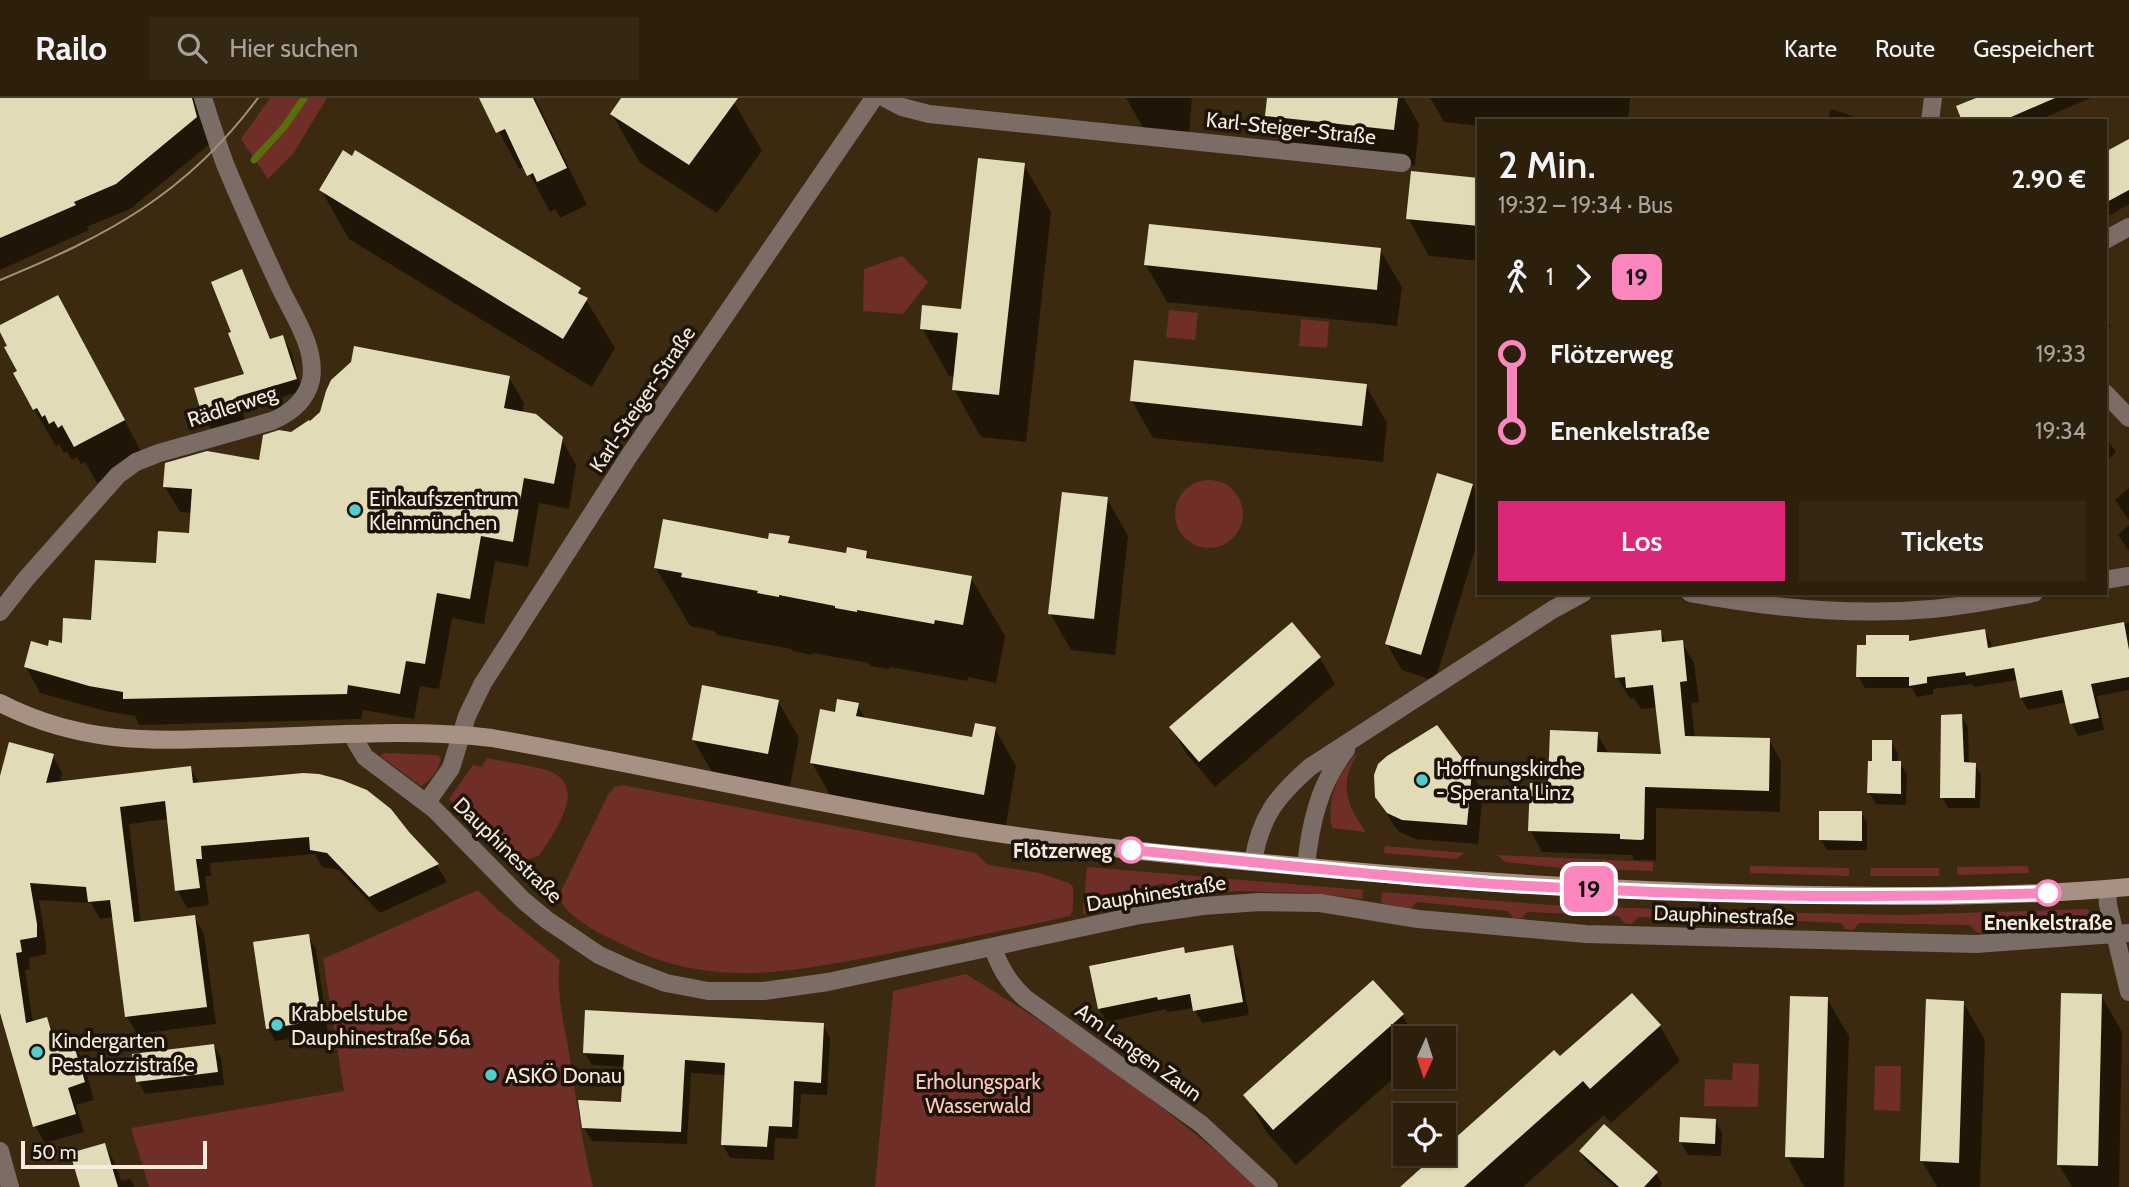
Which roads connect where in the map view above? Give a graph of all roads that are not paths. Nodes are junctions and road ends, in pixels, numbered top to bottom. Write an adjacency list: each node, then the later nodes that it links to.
1 (202, 98): 16 (street, Rädlerweg)
2 (874, 98): 19 (street, Karl-Steiger-Straße)
3 (885, 98): 6 (street, Karl-Steiger-Straße)
4 (1933, 98): 5 (street)
5 (1930, 119)
6 (1402, 163)
7 (2129, 227): 8 (street)
8 (2107, 239)
9 (2107, 395): 10 (street)
10 (2129, 418)
11 (2129, 576): 12 (street)
12 (2107, 580)
13 (1579, 595): 20 (street)
14 (1701, 595): 15 (street)
15 (2022, 595)
16 (0, 612)
17 (0, 705): 18 (main road, Dauphinestraße)
18 (354, 734): 19 (main road, Dauphinestraße); 21 (street, Dauphinestraße)
19 (461, 734): 21 (street, Dauphinestraße); 22 (main road, Dauphinestraße)
20 (1355, 739): 22 (street); 23 (street)
21 (427, 803): 27 (street, Dauphinestraße)
22 (1253, 862): 23 (main road, Dauphinestraße)
23 (1306, 867): 25 (main road, Dauphinestraße)
24 (2129, 887): 25 (main road, Dauphinestraße)
25 (2107, 889): 26 (street)
26 (2122, 933): 27 (street, Dauphinestraße); 28 (street)
27 (993, 947): 31 (street, Am Langen Zaun)
28 (2129, 992)
29 (0, 1151): 30 (street)
30 (10, 1187)
31 (1269, 1187)

